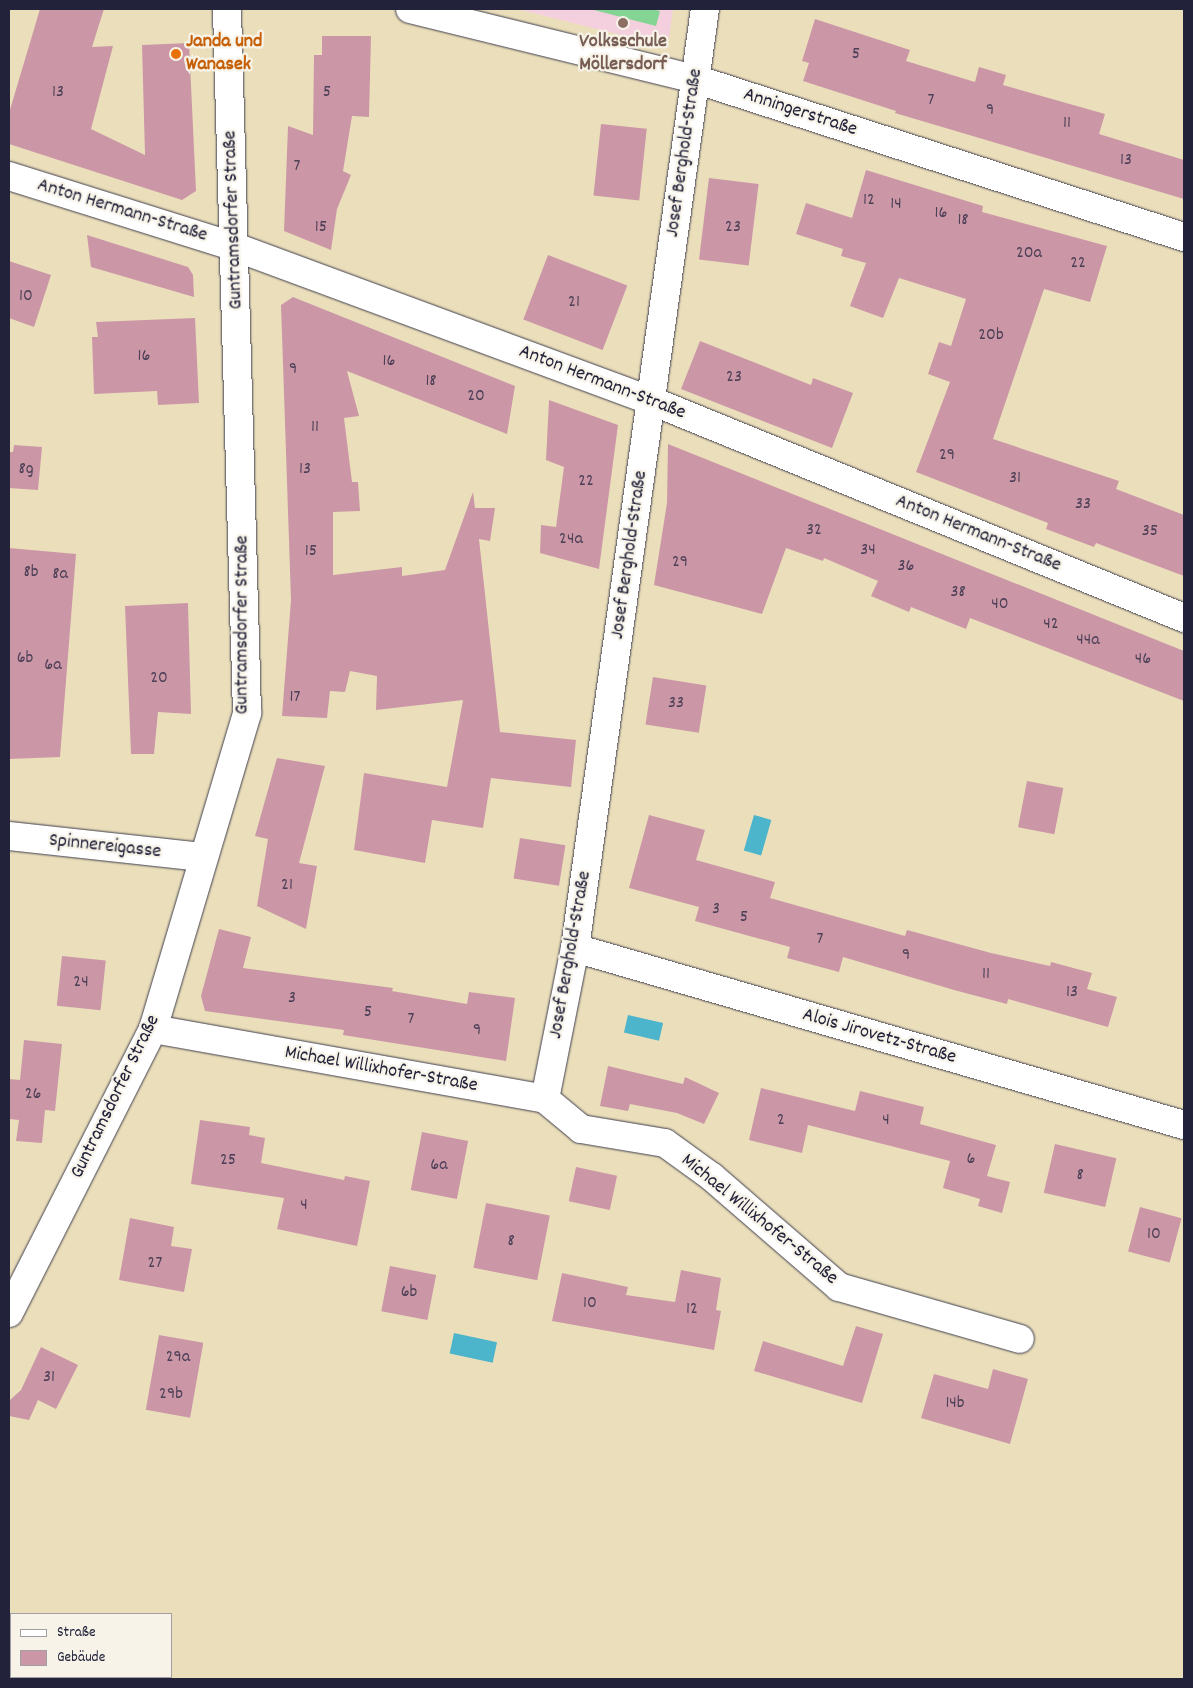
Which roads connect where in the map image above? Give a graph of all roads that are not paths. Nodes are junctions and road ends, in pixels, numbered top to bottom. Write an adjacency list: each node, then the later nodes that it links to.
1 (226, 9): 7 (street, Guntramsdorfer Straße)
2 (410, 9): 4 (street, Anningerstraße)
3 (704, 9): 4 (street, Josef Berghold-Straße)
4 (695, 79): 6 (street, Anningerstraße); 8 (street, Josef Berghold-Straße)
5 (9, 176): 7 (street, Anton Hermann-Straße)
6 (1184, 237)
7 (235, 247): 8 (street, Anton Hermann-Straße); 11 (street, Guntramsdorfer Straße)
8 (652, 401): 9 (street, Anton Hermann-Straße); 12 (street, Josef Berghold-Straße)
9 (1184, 618)
10 (9, 836): 11 (street, Spinnereigasse)
11 (202, 857): 13 (street, Guntramsdorfer Straße)
12 (574, 948): 14 (street, Josef Berghold-Straße); 15 (street, Alois Jirovetz-Straße)
13 (152, 1029): 14 (street, Michael Willixhofer-Straße); 16 (street, Guntramsdorfer Straße)
14 (545, 1099): 17 (street, Michael Willixhofer-Straße)
15 (1184, 1125)
16 (9, 1311)
17 (1020, 1339)

